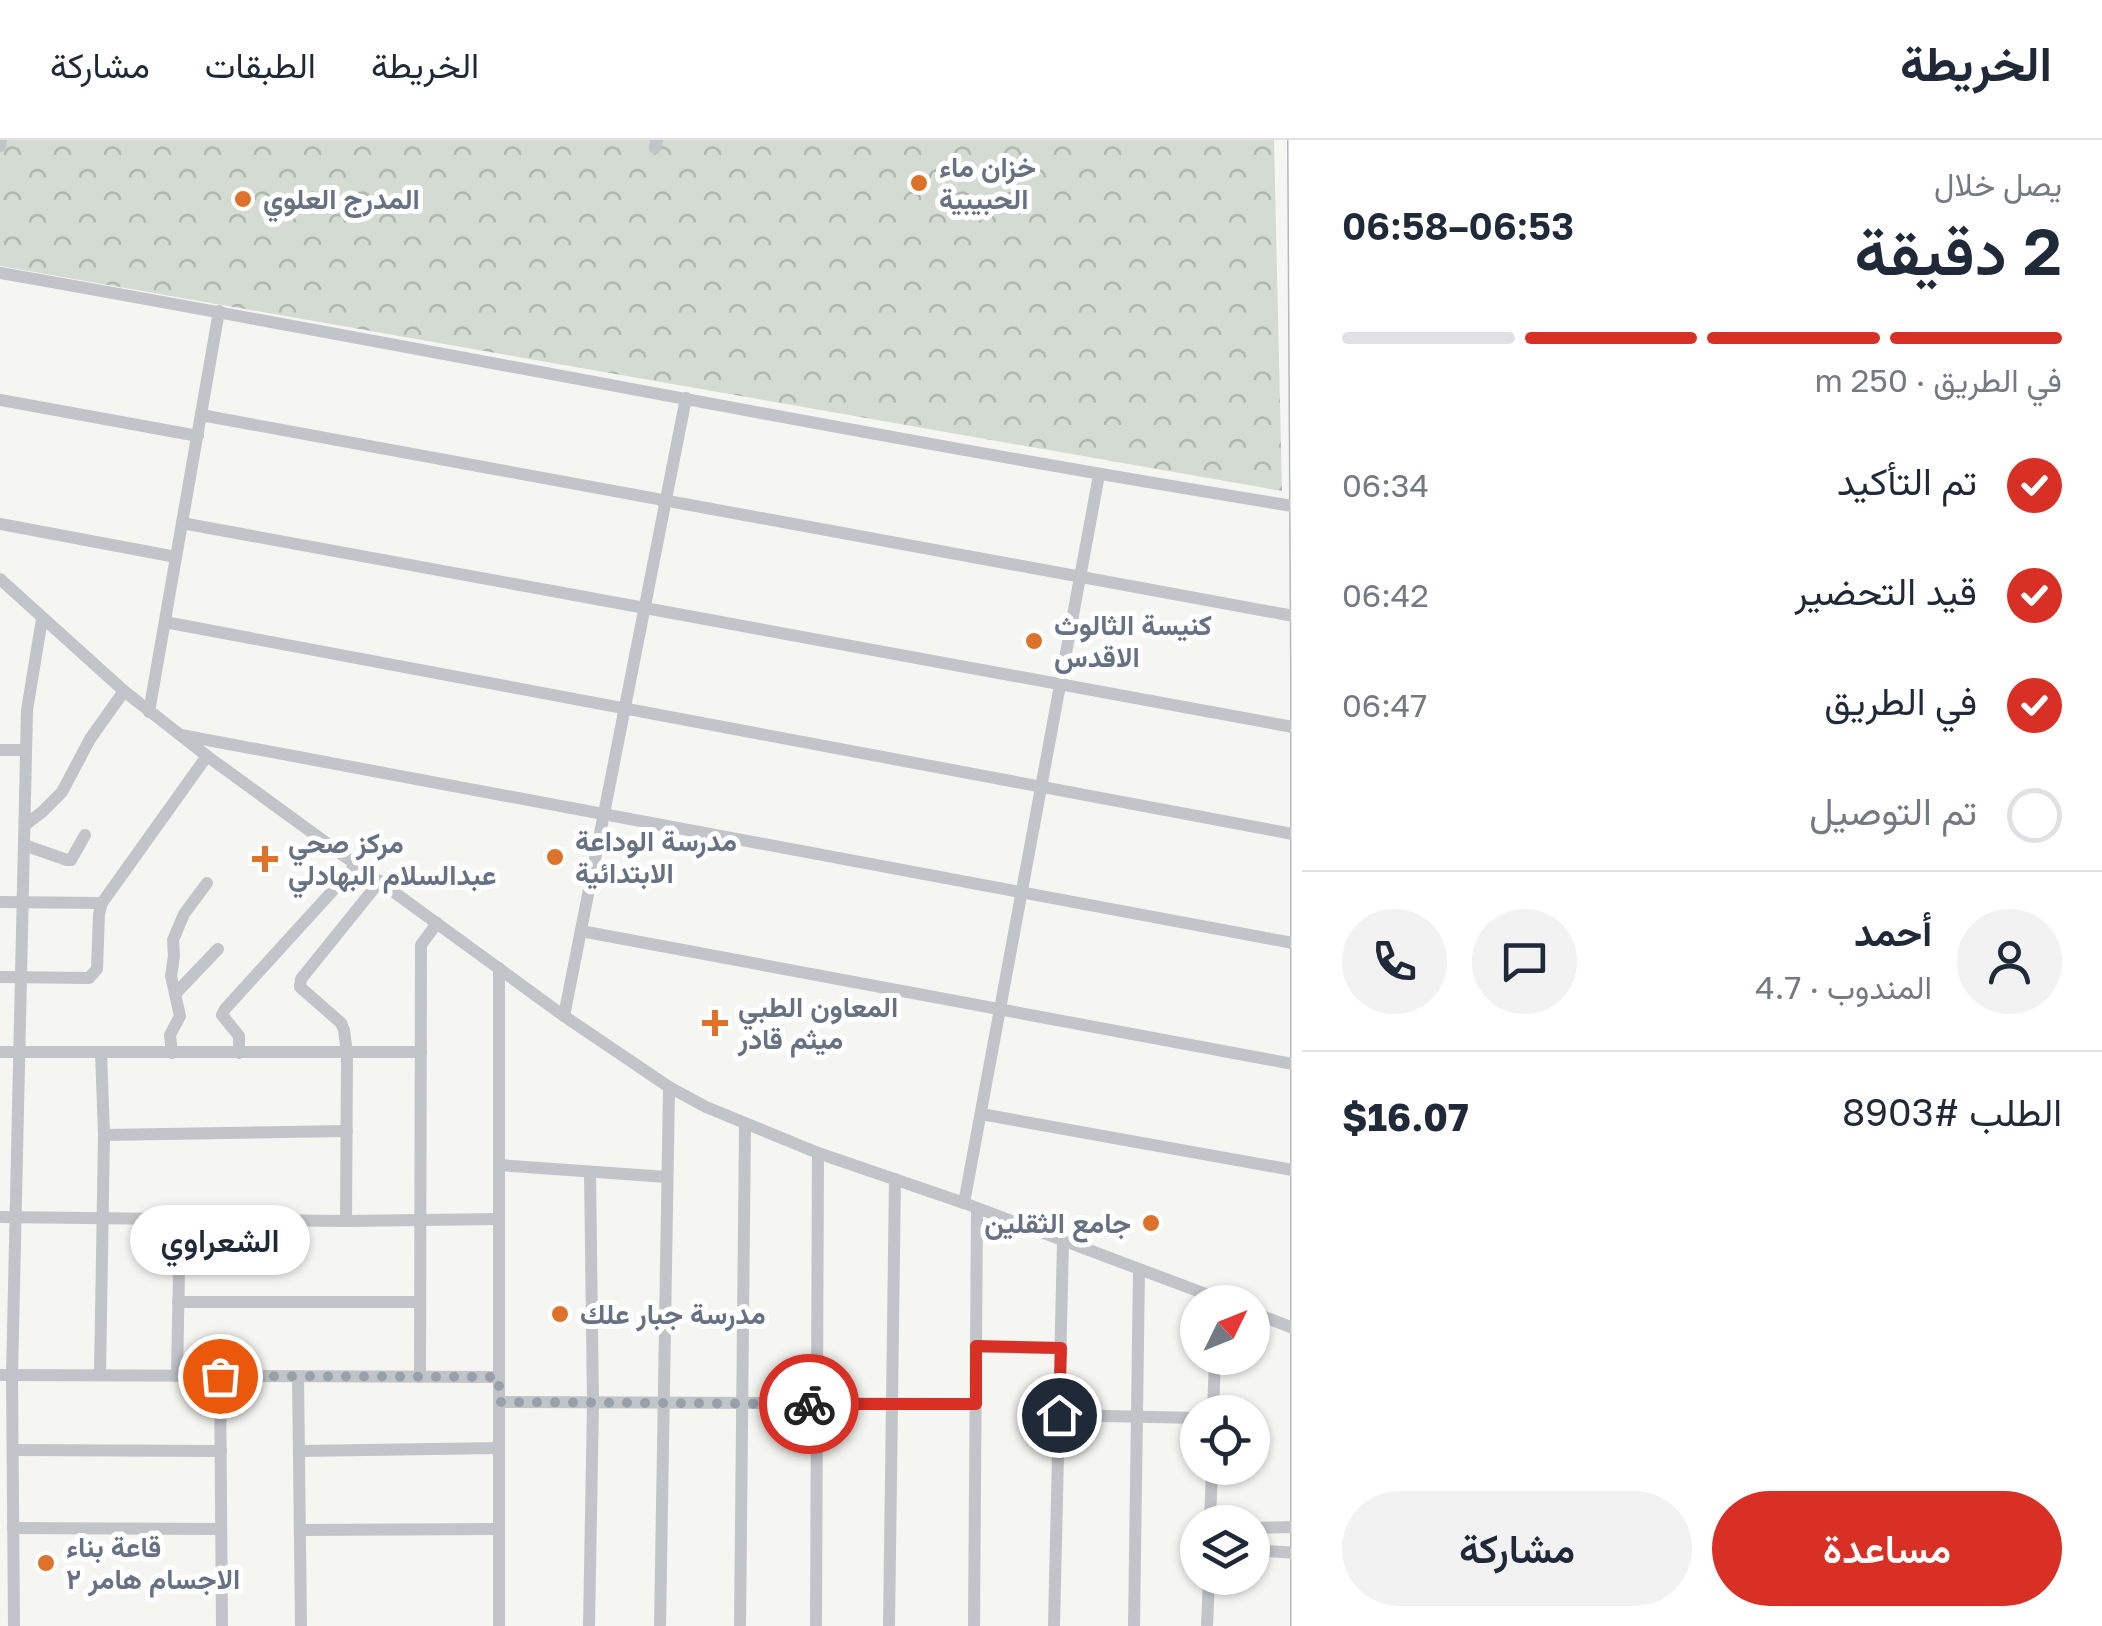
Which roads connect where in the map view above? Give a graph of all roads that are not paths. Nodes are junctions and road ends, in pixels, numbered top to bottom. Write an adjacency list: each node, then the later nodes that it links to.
1 (1296, 140): 10 (main road)
2 (0, 273): 3 (street)
3 (220, 311): 4 (street); 6 (street)
4 (686, 398): 8 (street); 9 (street)
5 (0, 400): 7 (street)
6 (201, 415): 7 (street); 9 (street)
7 (198, 436): 11 (street)
8 (1100, 475): 10 (street); 14 (street)
9 (666, 501): 14 (street); 16 (street)
10 (1299, 507): 17 (main road)
11 (182, 522): 13 (street); 16 (street)
12 (0, 524): 13 (street)
13 (176, 557): 19 (street)
14 (1080, 577): 17 (street); 21 (street)
15 (0, 580): 18 (street)
16 (645, 608): 21 (street); 23 (street)
17 (1299, 618): 20 (main road)
18 (42, 619): 22 (street); 28 (street)
19 (165, 622): 23 (street); 24 (street)
20 (1301, 682): 25 (main road)
21 (1061, 684): 25 (street); 30 (street)
22 (124, 691): 24 (street); 32 (street)
23 (625, 709): 30 (street); 31 (street)
24 (149, 712): 26 (street)
25 (1298, 728): 34 (main road)
26 (179, 735): 29 (street); 31 (street)
27 (0, 750): 28 (street)
28 (26, 750): 32 (street)
29 (206, 756): 36 (street); 42 (street)
30 (1042, 787): 34 (street); 39 (street)
31 (604, 814): 39 (street); 44 (street)
32 (25, 825): 35 (street)
33 (86, 835): 35 (street)
34 (1298, 835): 45 (main road)
35 (24, 845): 41 (street)
36 (357, 864): 37 (street); 59 (street)
37 (380, 881): 43 (street); 60 (street)
38 (207, 883): 50 (street)
39 (1022, 893): 45 (street); 51 (street)
40 (0, 902): 41 (street)
41 (22, 902): 42 (street); 49 (street)
42 (102, 903): 49 (street)
43 (437, 922): 47 (street); 58 (street)
44 (581, 931): 51 (street); 53 (street)
45 (1298, 944): 52 (main road)
46 (218, 949): 50 (street)
47 (499, 968): 53 (street); 68 (street)
48 (0, 977): 49 (street)
49 (21, 977): 55 (street)
50 (176, 993): 57 (street)
51 (1000, 1009): 61 (street); 63 (street)
52 (1300, 1010): 61 (main road)
53 (564, 1016): 62 (street)
54 (0, 1052): 55 (street)
55 (20, 1052): 56 (street); 75 (street)
56 (101, 1052): 57 (street); 66 (street)
57 (172, 1052): 59 (street)
58 (421, 1052): 60 (street); 80 (street)
59 (239, 1053): 60 (street)
60 (347, 1054): 65 (street)
61 (1298, 1064): 70 (main road)
62 (669, 1087): 64 (street); 71 (street)
63 (981, 1114): 70 (street); 73 (street)
64 (746, 1124): 67 (street); 100 (street)
65 (346, 1131): 66 (street); 79 (street)
66 (104, 1135): 76 (street)
67 (818, 1152): 72 (street); 101 (street)
68 (499, 1166): 69 (street); 77 (street)
69 (590, 1172): 71 (street); 98 (street)
70 (1298, 1172): 87 (main road)
71 (668, 1178): 99 (street)
72 (895, 1179): 73 (street); 102 (street)
73 (970, 1206): 81 (street); 88 (street)
74 (0, 1217): 75 (street)
75 (17, 1217): 76 (street); 90 (street)
76 (104, 1218): 78 (street); 91 (street)
77 (499, 1219): 80 (street); 96 (street)
78 (180, 1220): 79 (street); 84 (street)
79 (346, 1221): 80 (street)
80 (420, 1221): 85 (street)
81 (1063, 1241): 82 (street); 89 (street)
82 (1139, 1270): 83 (street); 105 (street)
83 (1180, 1286)
84 (178, 1302): 85 (street); 92 (street)
85 (420, 1302): 95 (street)
86 (1270, 1319): 87 (street)
87 (1298, 1330): 111 (main road)
88 (976, 1346): 89 (street); 103 (street)
89 (1061, 1348): 104 (street)
90 (6, 1375): 91 (street); 108 (street)
91 (100, 1376): 92 (street)
92 (177, 1376): 93 (street)
93 (220, 1376): 94 (street); 110 (street)
94 (298, 1376): 95 (street); 109 (street)
95 (420, 1376): 96 (street)
96 (499, 1377): 97 (street)
97 (499, 1402): 98 (street); 107 (street)
98 (593, 1403): 99 (street); 124 (street)
99 (664, 1403): 100 (street); 125 (street)
100 (742, 1404): 101 (street); 126 (street)
101 (818, 1404): 102 (street); 127 (street)
102 (891, 1404): 103 (street); 128 (street)
103 (976, 1404): 129 (street)
104 (1059, 1415): 105 (street); 130 (street)
105 (1137, 1416): 106 (street); 131 (street)
106 (1180, 1417)
107 (499, 1448): 109 (street); 115 (street)
108 (14, 1450): 110 (street); 112 (street)
109 (299, 1451): 116 (street)
110 (221, 1452): 114 (street)
111 (1298, 1527): 113 (street); 118 (main road)
112 (12, 1528): 114 (street); 120 (street)
113 (1270, 1528)
114 (222, 1529): 121 (street)
115 (499, 1529): 116 (street); 123 (street)
116 (300, 1530): 122 (street)
117 (1270, 1551): 118 (street)
118 (1298, 1553): 133 (main road)
119 (1208, 1595): 132 (street)
120 (14, 1626)
121 (222, 1626)
122 (301, 1626)
123 (499, 1626)
124 (590, 1626)
125 (660, 1626)
126 (740, 1626)
127 (816, 1626)
128 (889, 1626)
129 (974, 1626)
130 (1054, 1626)
131 (1134, 1626)
132 (1207, 1626)
133 (1299, 1626)

